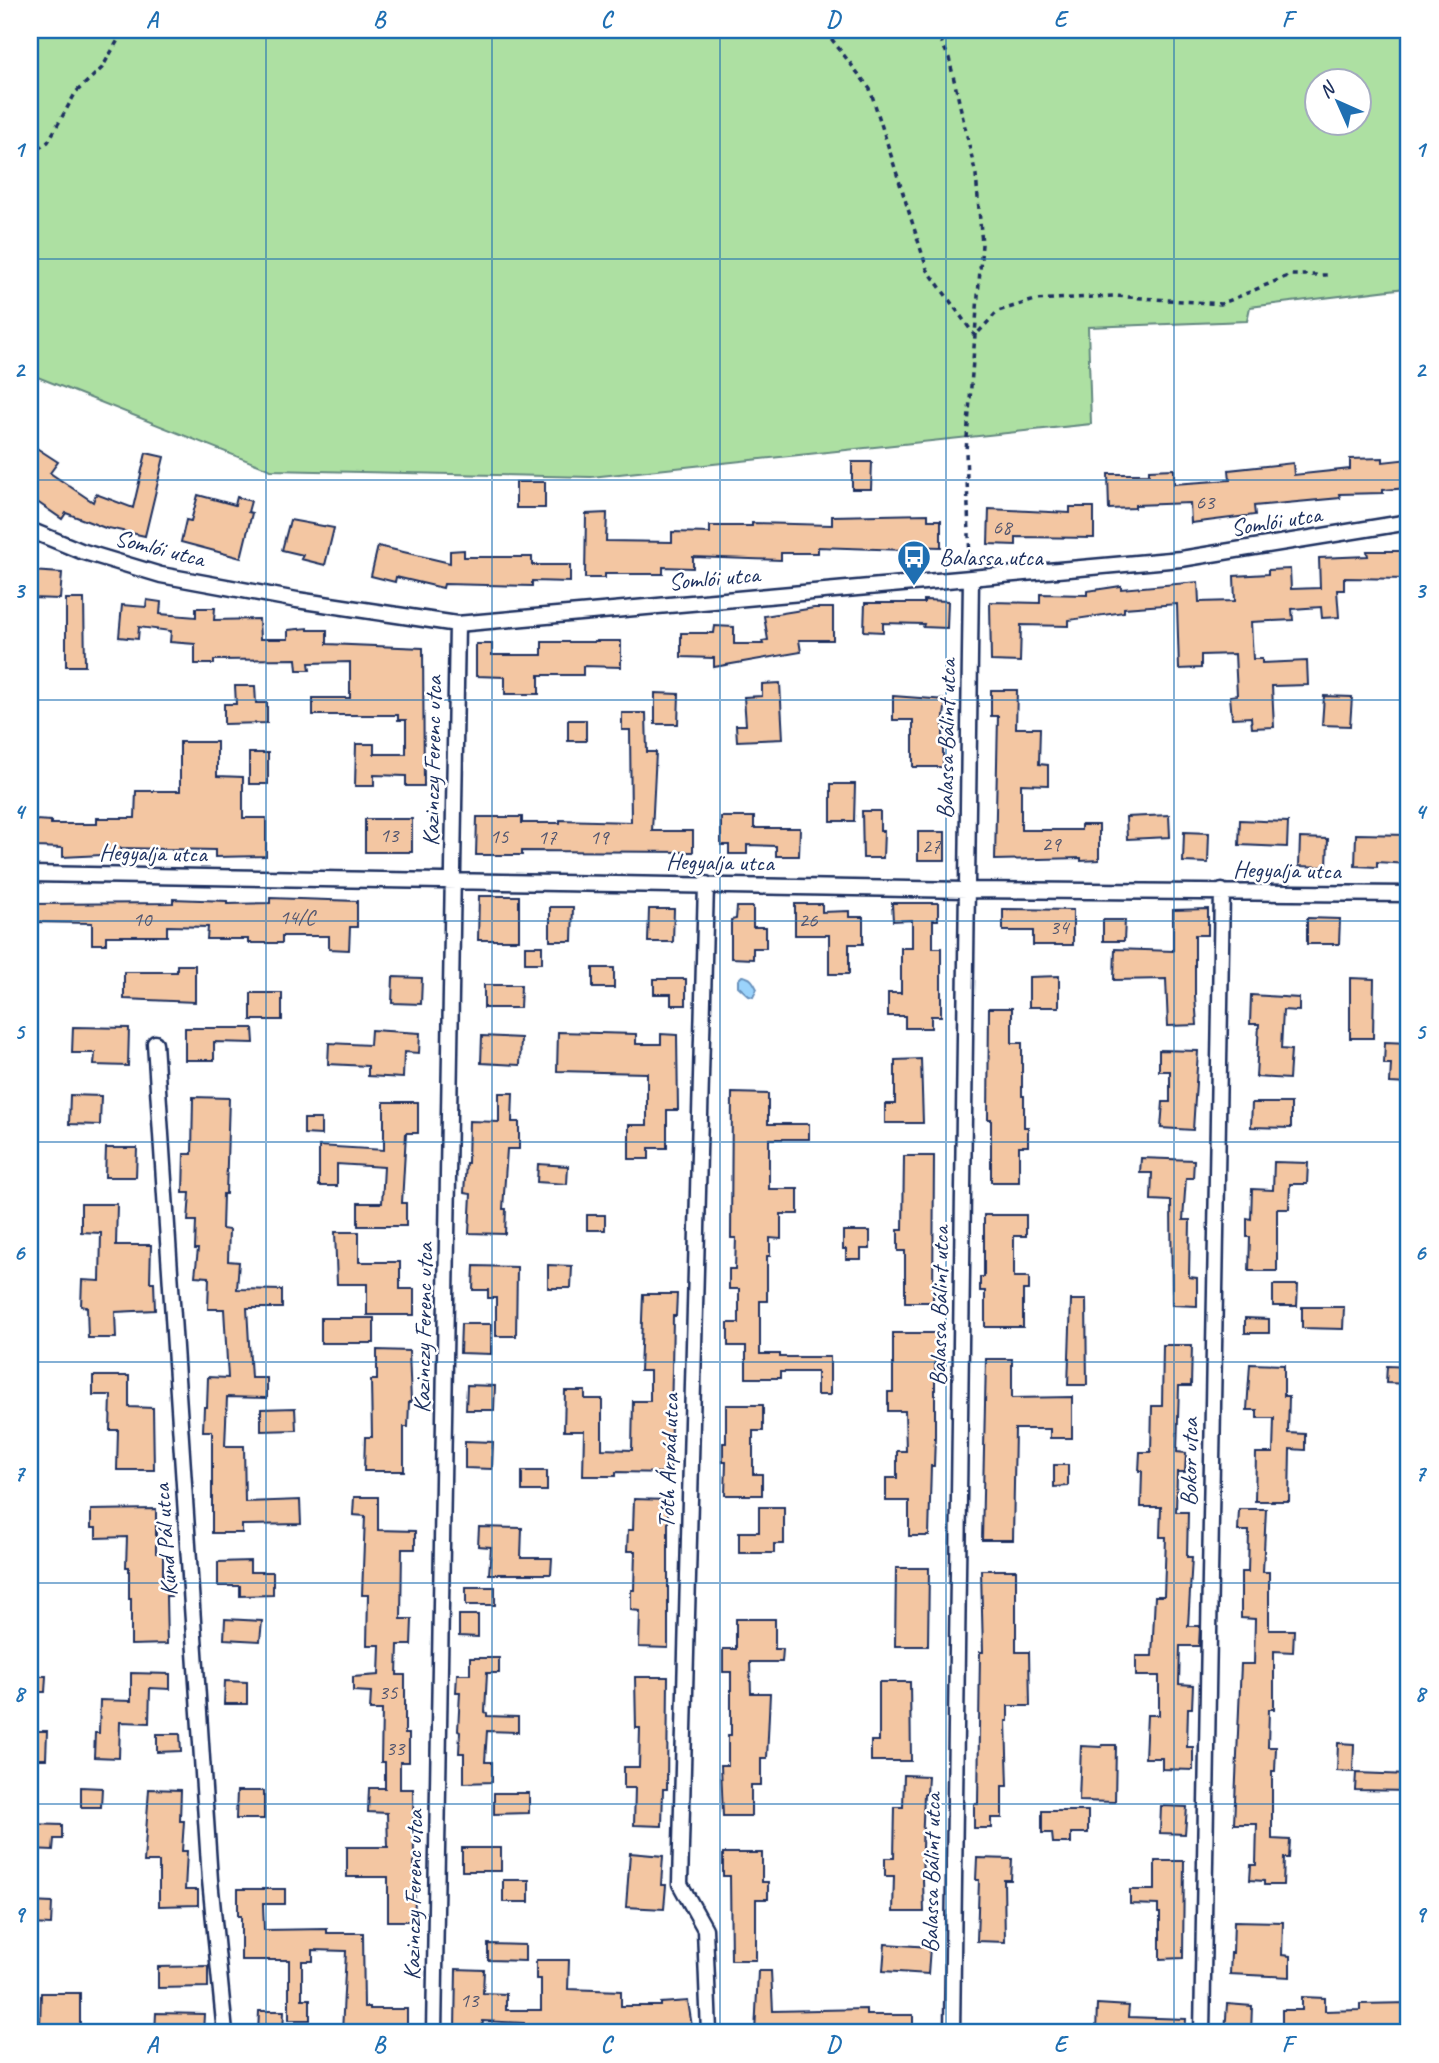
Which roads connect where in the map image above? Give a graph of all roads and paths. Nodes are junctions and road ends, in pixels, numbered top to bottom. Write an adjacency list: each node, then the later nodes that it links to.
1 (127, 30): 4 (path)
2 (827, 30): 6 (path)
3 (936, 30): 6 (path)
4 (30, 154)
5 (1327, 275): 6 (path)
6 (975, 336): 9 (path)
7 (1409, 522): 9 (street, Somlói utca)
8 (30, 530): 10 (street, Somlói utca)
9 (971, 579): 10 (street, Somlói utca); 14 (street, Balassa Bálint utca)
10 (457, 624): 12 (street, Kazinczy Ferenc utca)
11 (30, 874): 12 (street, Hegyalja utca)
12 (453, 881): 13 (street, Hegyalja utca); 19 (street, Kazinczy Ferenc utca)
13 (706, 884): 14 (street, Hegyalja utca); 20 (street, Tóth Árpád utca)
14 (967, 890): 15 (street, Hegyalja utca); 21 (street, Balassa Bálint utca)
15 (1222, 891): 16 (street, Hegyalja utca); 22 (street, Bokor utca)
16 (1409, 894)
17 (155, 1043): 18 (street, Kund Pál utca)
18 (225, 2033)
19 (434, 2033)
20 (709, 2033)
21 (952, 2033)
22 (1202, 2033)

